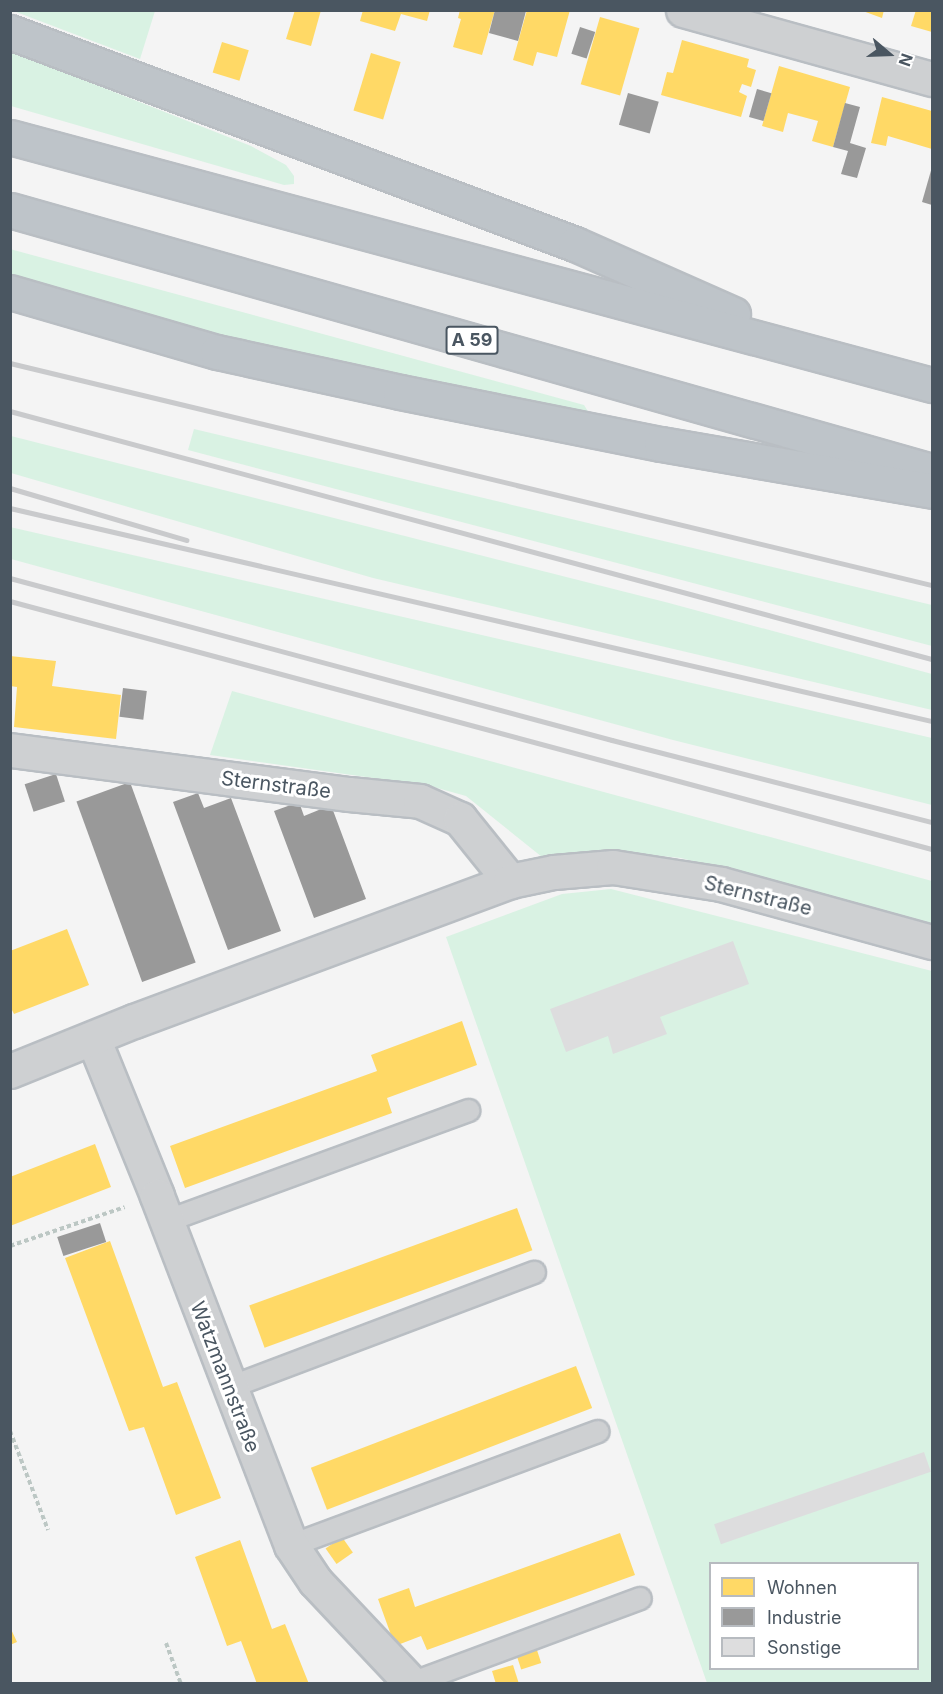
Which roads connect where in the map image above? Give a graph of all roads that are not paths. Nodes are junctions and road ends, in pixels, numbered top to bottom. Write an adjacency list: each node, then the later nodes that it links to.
1 (682, 10): 3 (street)
2 (10, 32): 7 (highway)
3 (933, 79)
4 (10, 136): 7 (highway)
5 (10, 210): 9 (highway, A 59)
6 (10, 292): 10 (highway)
7 (828, 356): 8 (highway)
8 (933, 385)
9 (933, 471)
10 (933, 491)
11 (10, 750): 12 (street, Sternstraße)
12 (510, 881): 13 (street, Sternstraße); 14 (street, Sternstraße)
13 (933, 942)
14 (93, 1038): 15 (street, Sternstraße); 17 (street, Watzmannstraße)
15 (10, 1071)
16 (468, 1110): 17 (lane)
17 (161, 1209): 19 (street, Watzmannstraße)
18 (534, 1272): 19 (lane)
19 (229, 1387): 21 (street, Watzmannstraße)
20 (597, 1431): 21 (lane)
21 (291, 1545): 23 (street, Watzmannstraße)
22 (640, 1598): 23 (lane)
23 (411, 1683)

